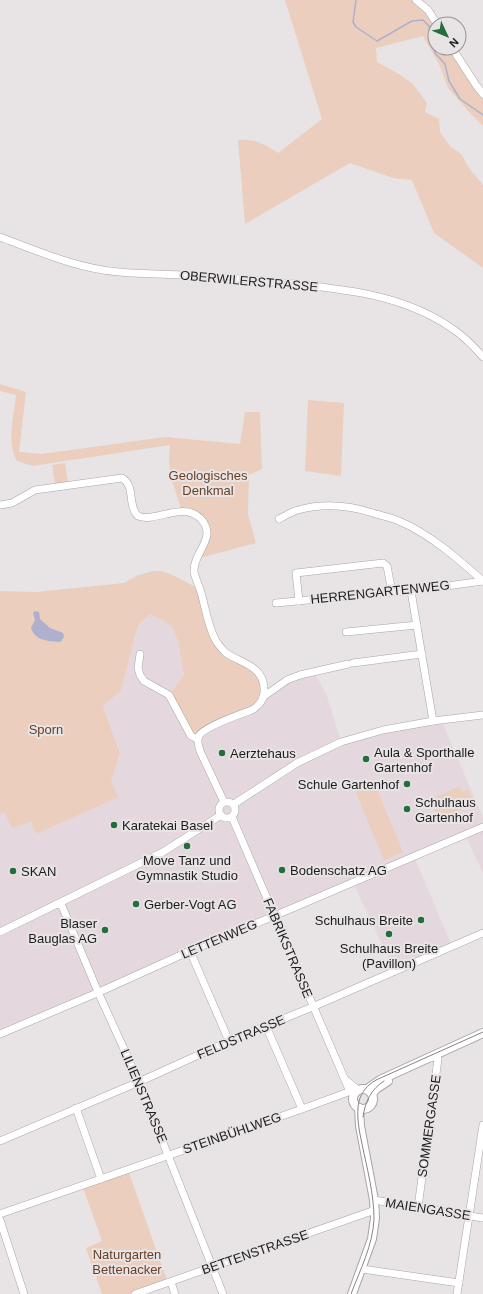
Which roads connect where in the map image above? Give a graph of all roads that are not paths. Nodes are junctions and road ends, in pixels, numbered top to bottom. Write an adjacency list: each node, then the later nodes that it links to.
1 (416, 0): 2 (street)
2 (432, 16)
3 (457, 56): 4 (street)
4 (483, 94)
5 (0, 237): 6 (street, OBERWILERSTRASSE)
6 (483, 357)
7 (1, 505): 18 (street)
8 (278, 519): 9 (street)
9 (483, 581): 10 (street, HERRENGARTENWEG)
10 (411, 591): 11 (street, HERRENGARTENWEG); 14 (street)
11 (392, 592): 12 (street, HERRENGARTENWEG); 12 (street)
12 (299, 601): 13 (street, HERRENGARTENWEG)
13 (276, 604)
14 (417, 625): 15 (street); 17 (street)
15 (346, 632)
16 (140, 654): 21 (street)
17 (422, 654): 18 (street); 20 (street)
18 (264, 697): 21 (street)
19 (483, 715): 20 (street)
20 (433, 721): 23 (street)
21 (198, 738): 22 (street)
22 (224, 802): 23 (street); 24 (street)
23 (234, 804): 25 (street)
24 (221, 814): 25 (street); 27 (street)
25 (232, 817): 28 (street, FABRIKSTRASSE)
26 (483, 827): 28 (street, LETTENWEG)
27 (56, 904): 29 (street); 32 (street, LILIENSTRASSE)
28 (274, 916): 31 (street, LETTENWEG); 33 (street, FABRIKSTRASSE)
29 (0, 932)
30 (483, 933): 33 (street, FELDSTRASSE)
31 (190, 951): 32 (street, LETTENWEG); 37 (street)
32 (98, 992): 36 (street, LETTENWEG); 39 (street, LILIENSTRASSE)
33 (313, 1007): 34 (street, FELDSTRASSE); 40 (street, FABRIKSTRASSE)
34 (266, 1026): 37 (street, FELDSTRASSE); 43 (street)
35 (483, 1033): 38 (main road)
36 (0, 1034)
37 (229, 1041): 39 (street, FELDSTRASSE)
38 (427, 1059): 40 (main road); 49 (street, SOMMERGASSE)
39 (139, 1082): 41 (street, FELDSTRASSE); 46 (street, LILIENSTRASSE)
40 (360, 1092): 42 (main road); 42 (main road); 43 (street, STEINBÜHLWEG)
41 (76, 1108): 45 (street, FELDSTRASSE); 47 (street)
42 (362, 1108): 48 (main road)
43 (302, 1109): 46 (street, STEINBÜHLWEG)
44 (483, 1125): 52 (street)
45 (0, 1141)
46 (168, 1156): 47 (street, STEINBÜHLWEG); 55 (street, LILIENSTRASSE)
47 (101, 1179): 51 (street, STEINBÜHLWEG)
48 (374, 1200): 49 (street, MAIENGASSE); 50 (main road)
49 (418, 1207): 52 (street, MAIENGASSE)
50 (375, 1210): 55 (street, BETTENSTRASSE); 56 (main road)
51 (0, 1214)
52 (469, 1215): 53 (street, MAIENGASSE); 58 (street)
53 (483, 1218)
54 (0, 1220): 59 (street)
55 (213, 1267): 57 (street, BETTENSTRASSE); 62 (street, LILIENSTRASSE)
56 (362, 1269): 58 (street); 63 (main road)
57 (171, 1282): 60 (street, BETTENSTRASSE); 61 (street)
58 (459, 1283): 64 (street)
59 (24, 1294)
60 (135, 1294)
61 (176, 1294)
62 (223, 1294)
63 (352, 1294)
64 (457, 1294)

